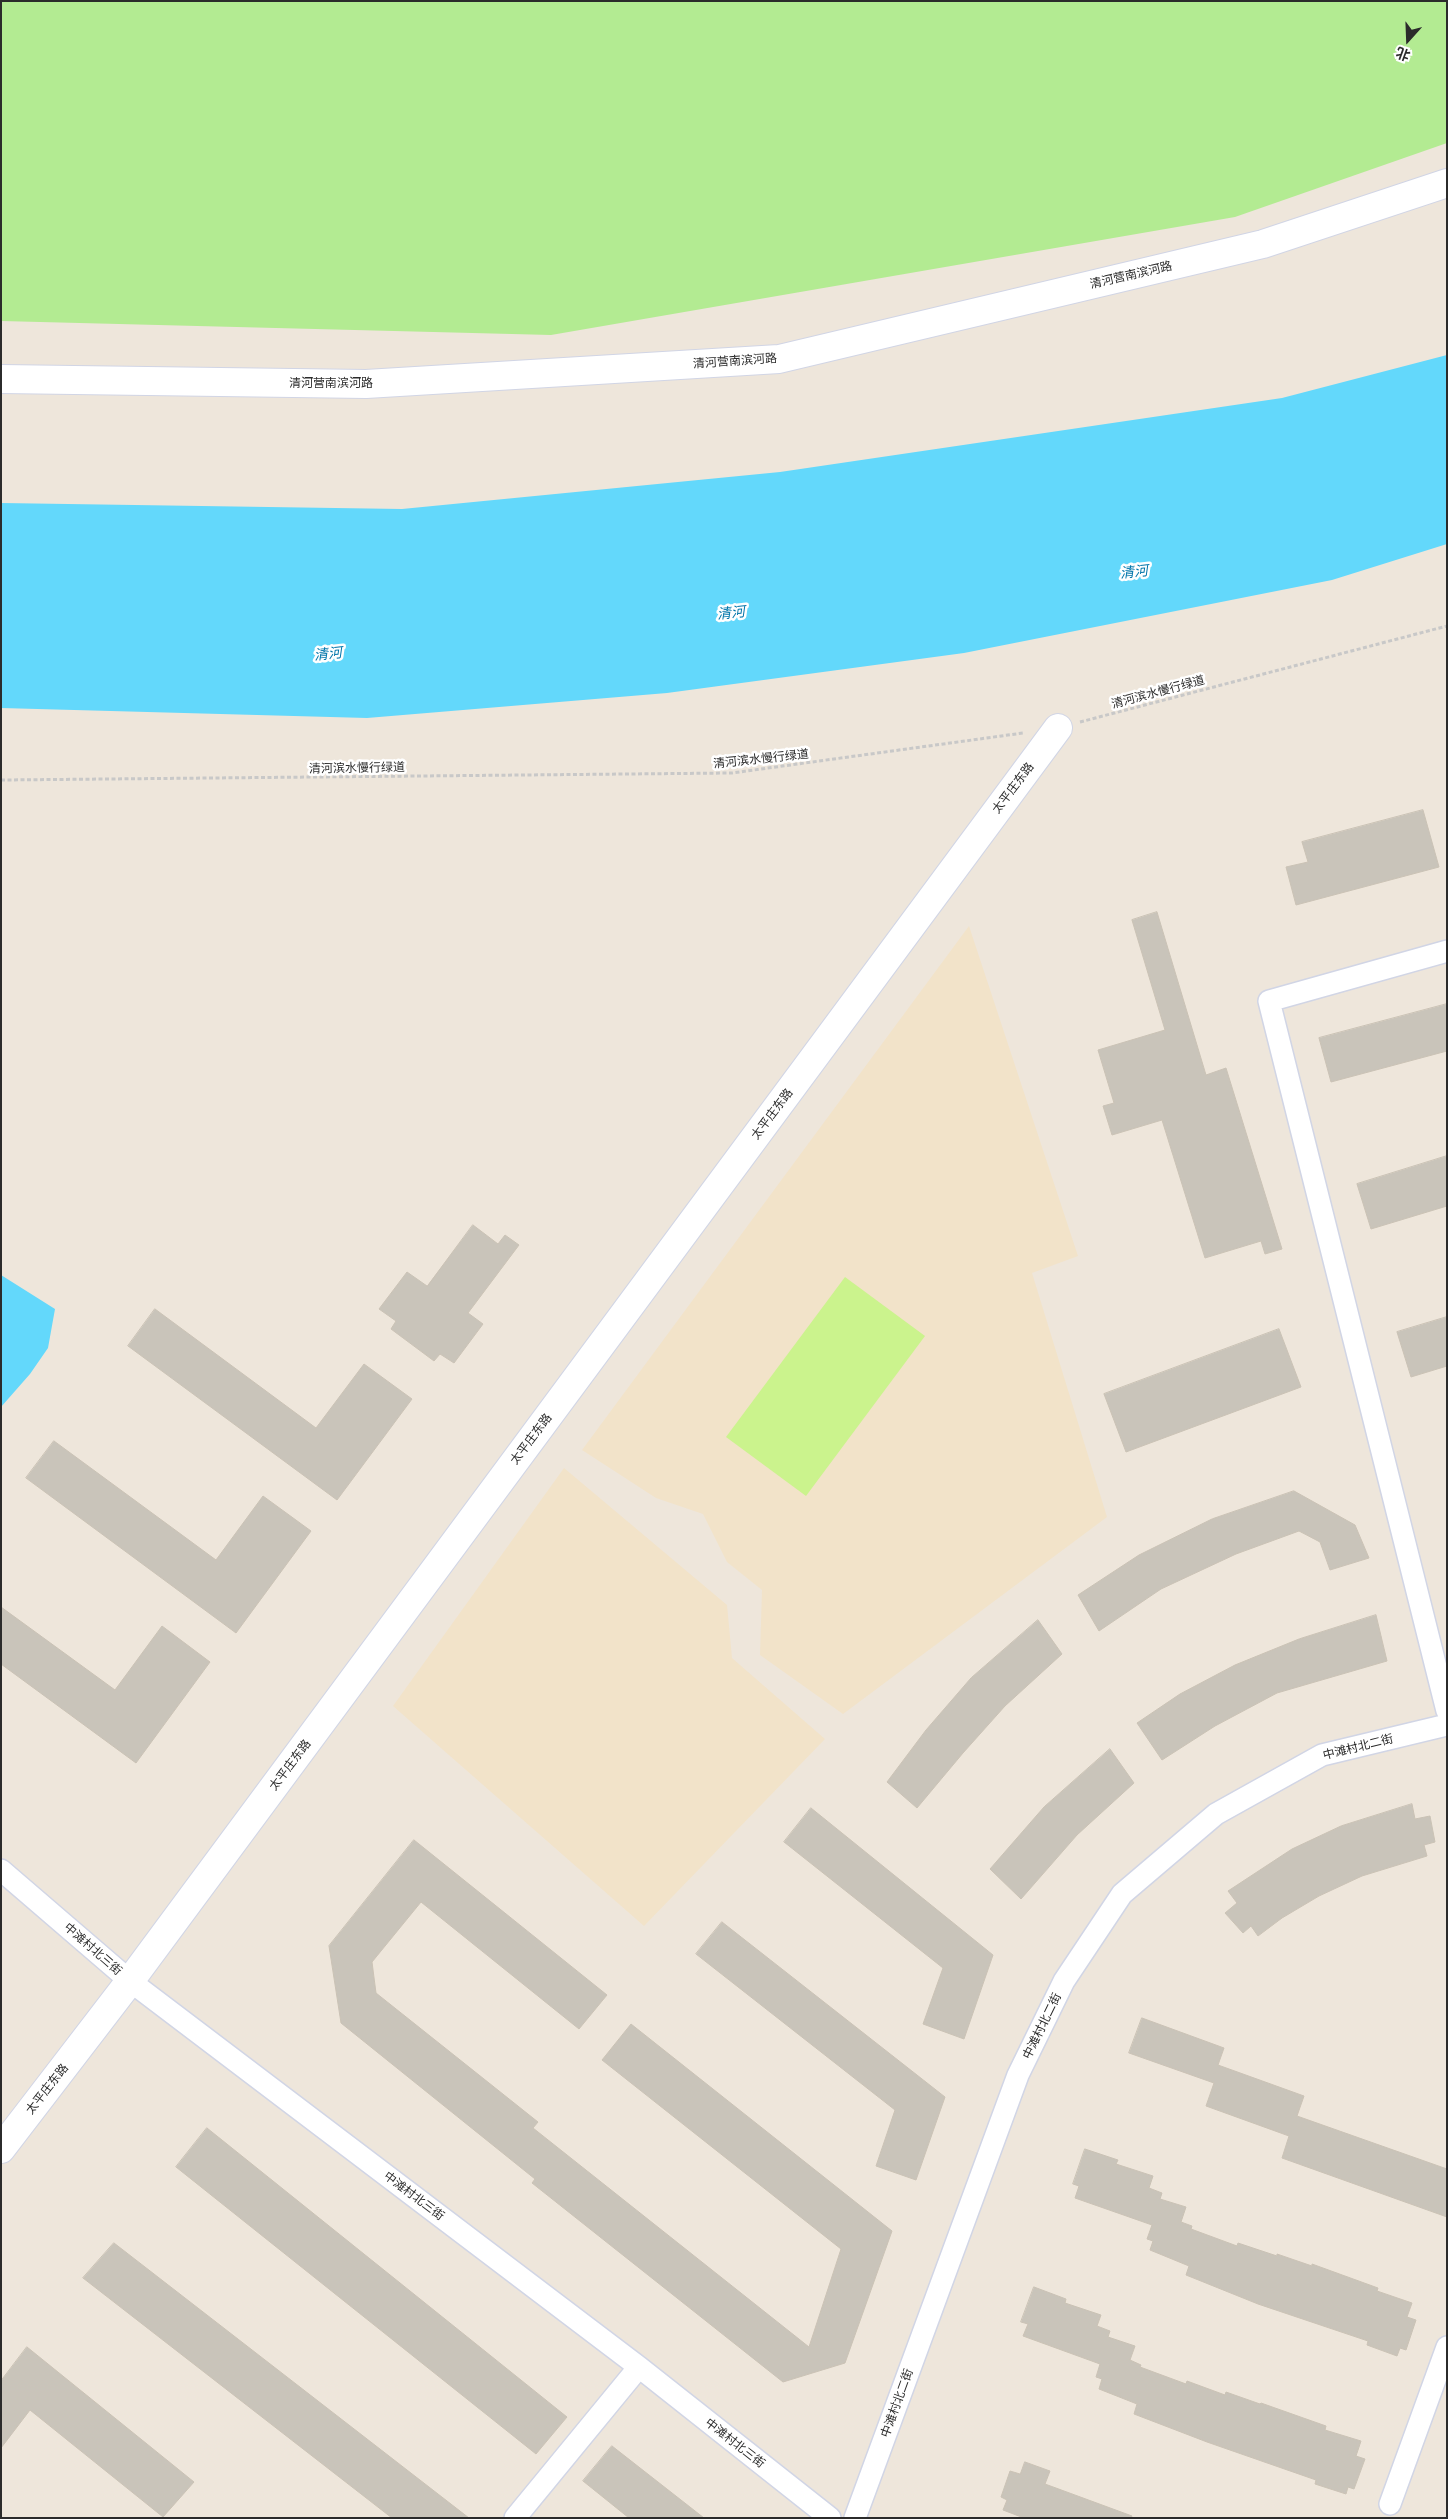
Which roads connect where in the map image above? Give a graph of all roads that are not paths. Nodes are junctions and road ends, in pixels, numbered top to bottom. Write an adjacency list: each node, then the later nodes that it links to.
1 (1447, 183): 2 (street, 清河营南滨河路)
2 (1, 379)
3 (1058, 728): 8 (street, 太平庄东路)
4 (1447, 952): 5 (street)
5 (1447, 1711)
6 (1447, 1725): 15 (street, 中滩村北二街)
7 (1, 1870): 8 (street, 中滩村北三街)
8 (130, 1981): 9 (street, 太平庄东路); 11 (street, 中滩村北三街)
9 (1, 2149)
10 (1447, 2347): 12 (street)
11 (639, 2367): 13 (street); 14 (street, 中滩村北三街)
12 (1390, 2504)
13 (515, 2518)
14 (830, 2518)
15 (855, 2518)

